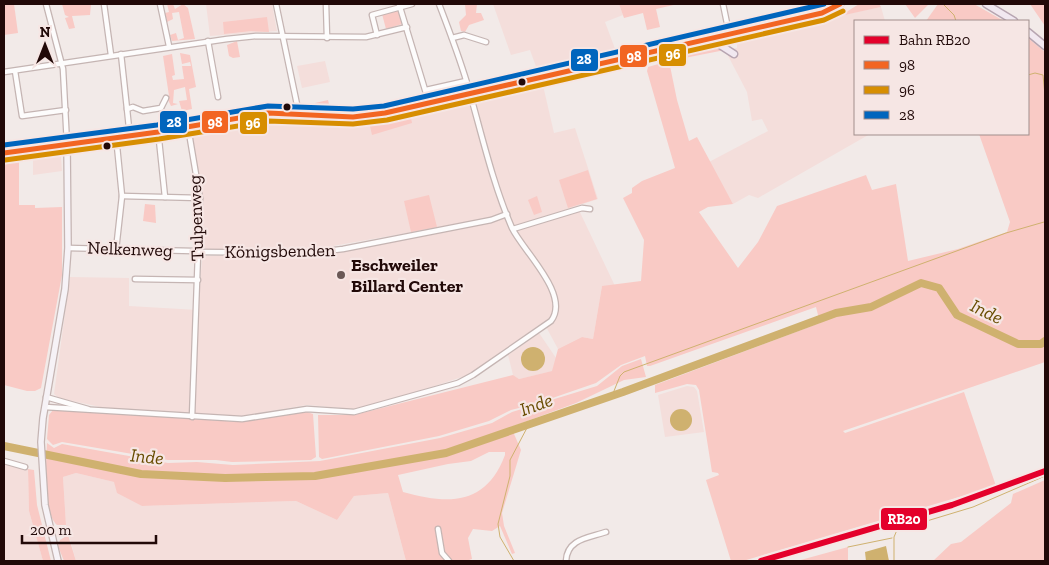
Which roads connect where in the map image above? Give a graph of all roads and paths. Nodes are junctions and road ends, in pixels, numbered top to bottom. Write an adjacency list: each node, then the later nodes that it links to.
1 (46, 4): 28 (street)
2 (104, 4): 27 (street)
3 (160, 4): 23 (street)
4 (276, 4): 17 (street)
5 (326, 4): 18 (street)
6 (412, 4): 11 (street)
7 (439, 4): 19 (street)
8 (724, 4): 14 (street)
9 (840, 4): 14 (main road)
10 (986, 4): 12 (main road)
11 (400, 5): 13 (street); 16 (street)
12 (1012, 20)
13 (407, 27): 16 (street); 32 (street)
14 (730, 33): 20 (main road)
15 (1029, 33): 24 (main road)
16 (377, 35): 18 (street)
17 (284, 37): 18 (street); 21 (street); 39 (street)
18 (327, 38)
19 (452, 38): 22 (street); 31 (street)
20 (703, 39): 26 (main road); 33 (main road)
21 (208, 41): 23 (street); 34 (street)
22 (486, 42)
23 (169, 46): 25 (street)
24 (1045, 46)
25 (121, 54): 27 (street); 37 (street)
26 (734, 54)
27 (111, 55): 28 (street)
28 (62, 63): 29 (street); 38 (street)
29 (15, 71): 30 (street); 38 (street)
30 (4, 72)
31 (466, 81): 32 (street); 33 (street)
32 (426, 90): 36 (street)
33 (470, 93): 36 (main road); 50 (street)
34 (218, 97)
35 (166, 98): 37 (street)
36 (429, 103): 39 (main road)
37 (127, 109): 41 (street)
38 (66, 110): 43 (street)
39 (299, 114): 40 (main road)
40 (188, 127): 41 (main road); 48 (street, Tulpenweg)
41 (130, 132): 43 (main road)
42 (159, 140): 47 (street)
43 (67, 144): 45 (main road); 52 (main road)
44 (117, 146): 46 (street)
45 (4, 154)
46 (122, 196): 47 (street); 53 (street)
47 (165, 196): 48 (street)
48 (200, 198): 55 (street, Tulpenweg)
49 (590, 209): 51 (street)
50 (507, 214): 51 (street); 55 (street, Königsbenden)
51 (513, 229): 61 (street)
52 (68, 248): 53 (street, Nelkenweg); 58 (main road)
53 (116, 250): 54 (street, Nelkenweg)
54 (192, 251)
55 (199, 252): 57 (street, Tulpenweg)
56 (136, 279): 57 (street, Tulpenweg)
57 (198, 280): 61 (street, Tulpenweg)
58 (46, 398): 59 (main road); 60 (street)
59 (45, 407): 60 (street); 66 (main road)
60 (89, 410): 61 (street)
61 (192, 416)
62 (4, 461): 63 (street)
63 (25, 467)
64 (438, 529): 67 (street)
65 (606, 532): 68 (street)
66 (58, 561)
67 (449, 561)
68 (566, 561)

